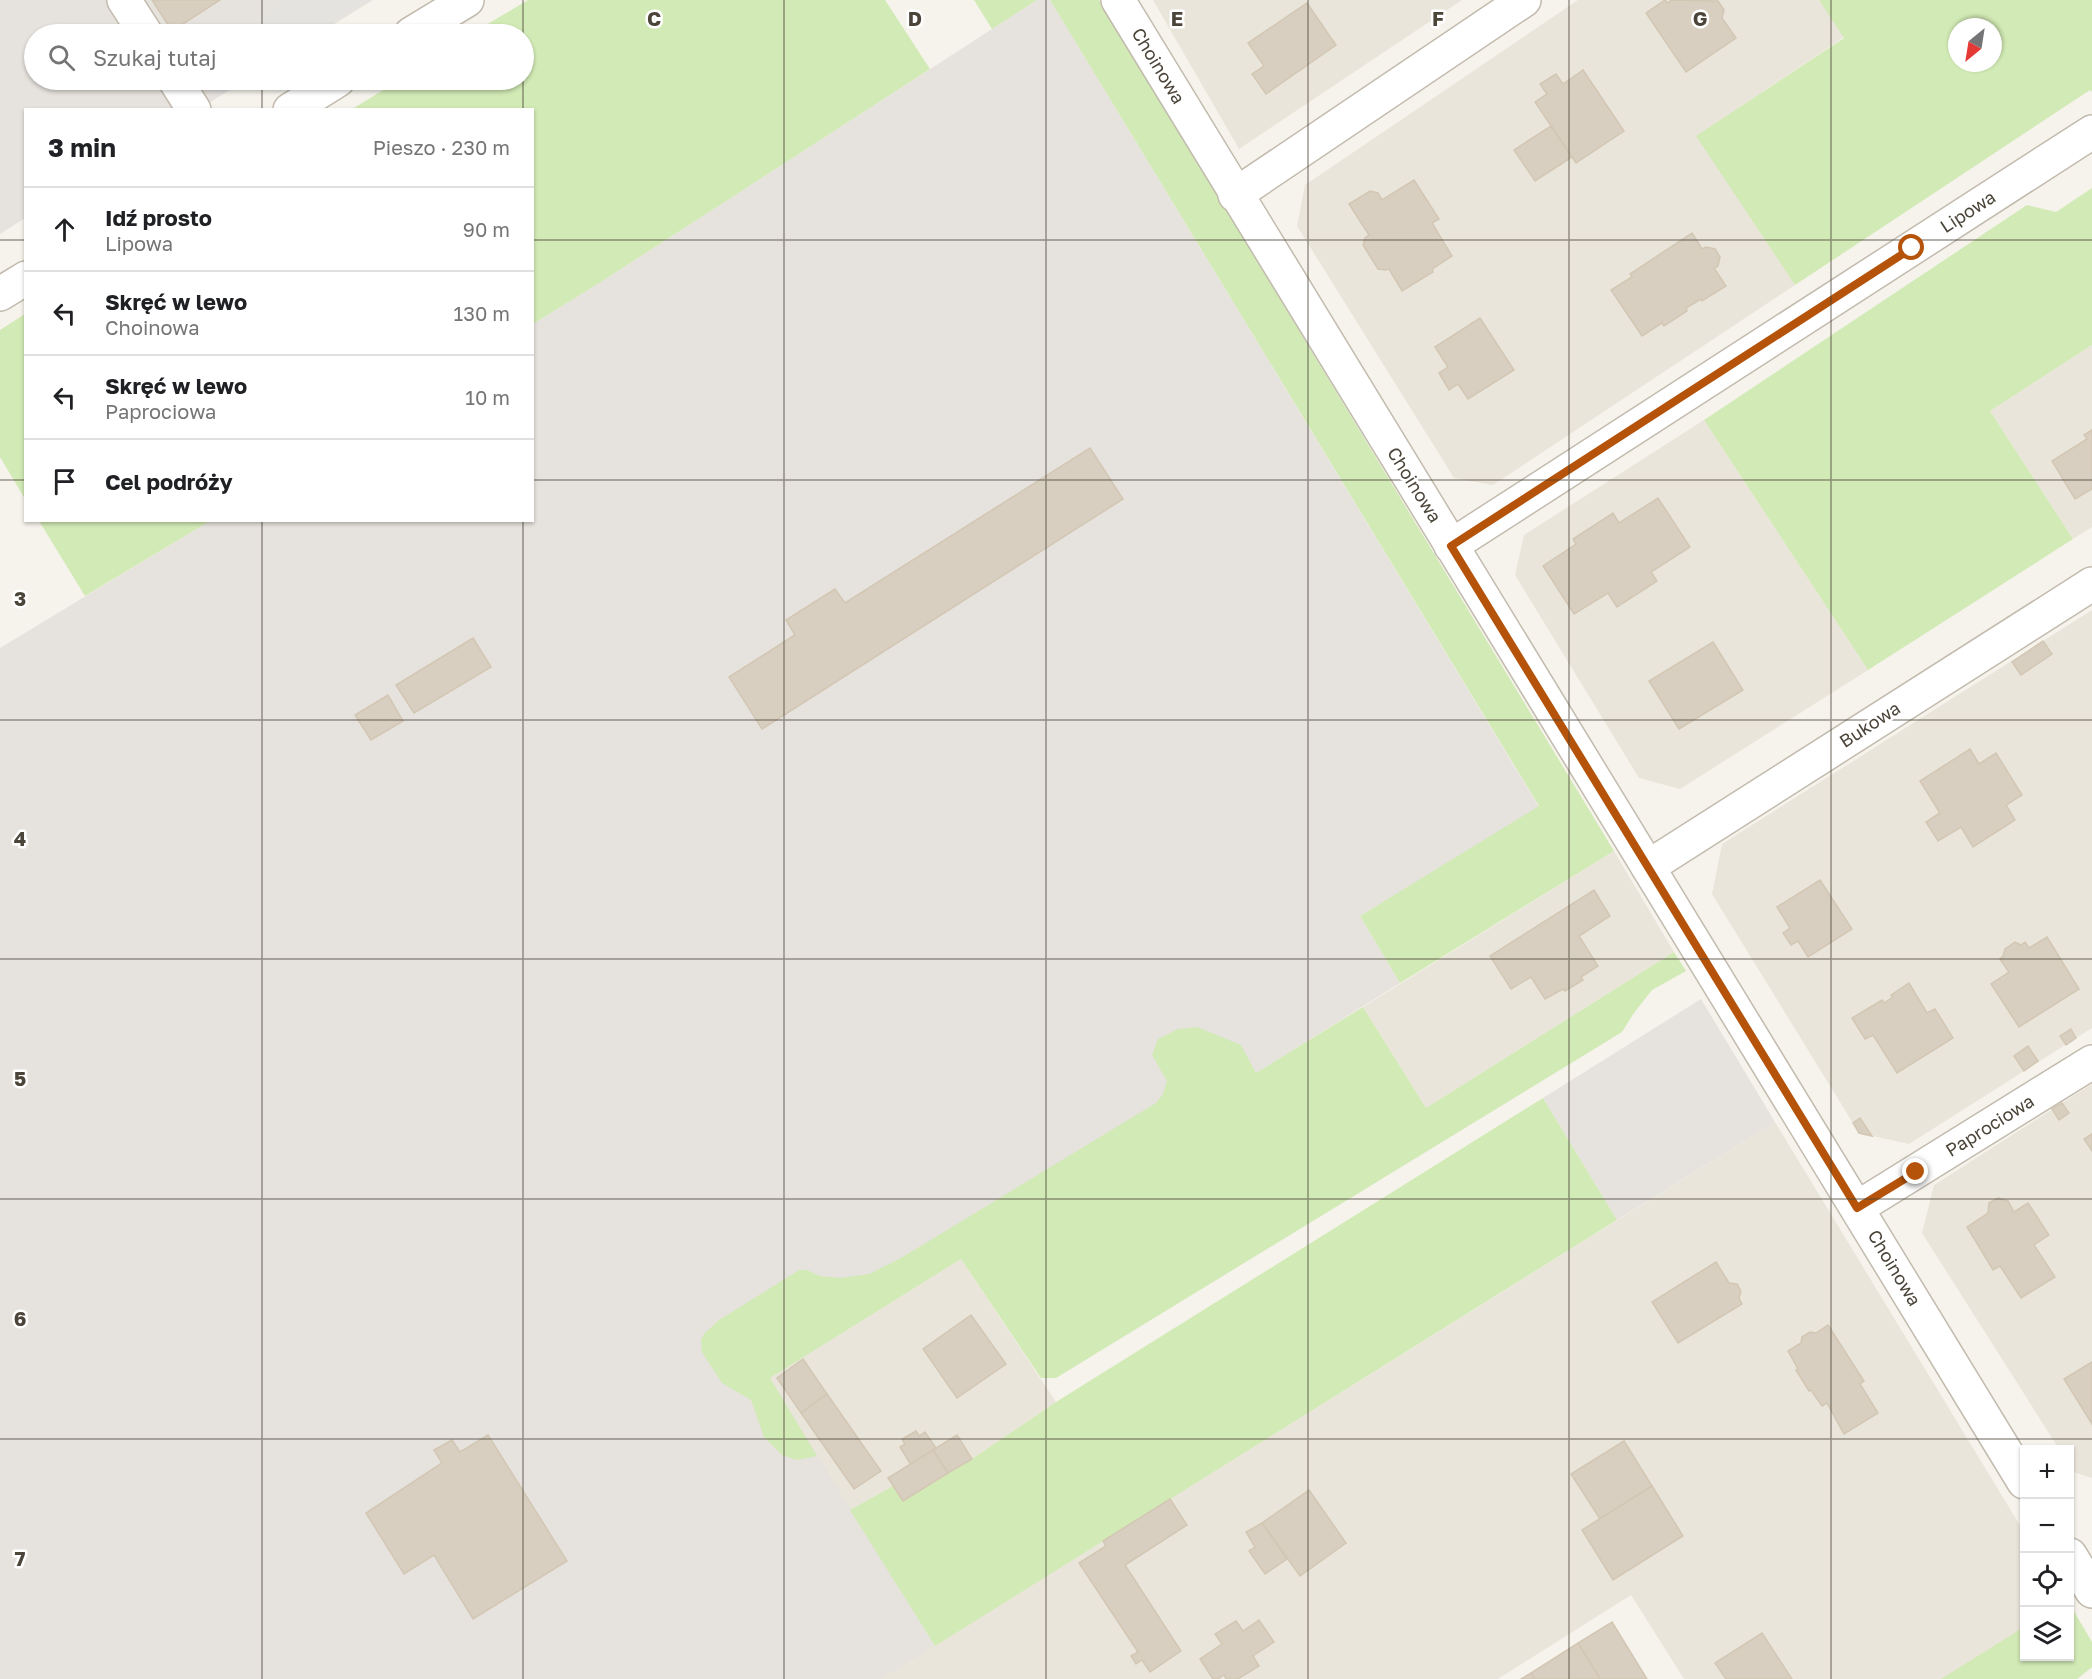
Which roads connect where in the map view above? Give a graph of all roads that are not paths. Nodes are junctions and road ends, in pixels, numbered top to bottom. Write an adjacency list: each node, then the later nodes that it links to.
1 (124, 0): 5 (street)
2 (467, 0): 6 (street)
3 (1118, 0): 12 (street, Choinowa)
4 (1524, 0): 12 (street)
5 (140, 24)
6 (427, 24)
7 (181, 90): 9 (street)
8 (322, 90): 10 (street)
9 (193, 108)
10 (293, 108)
11 (2092, 132): 15 (street, Lipowa)
12 (1235, 195): 15 (street, Choinowa)
13 (24, 279): 14 (street)
14 (0, 294)
15 (1451, 546): 17 (street, Choinowa)
16 (2092, 584): 17 (street, Bukowa)
17 (1648, 867): 19 (street, Choinowa)
18 (2092, 1062): 19 (street, Paprociowa)
19 (1857, 1208): 20 (street, Choinowa)
20 (2020, 1474)

